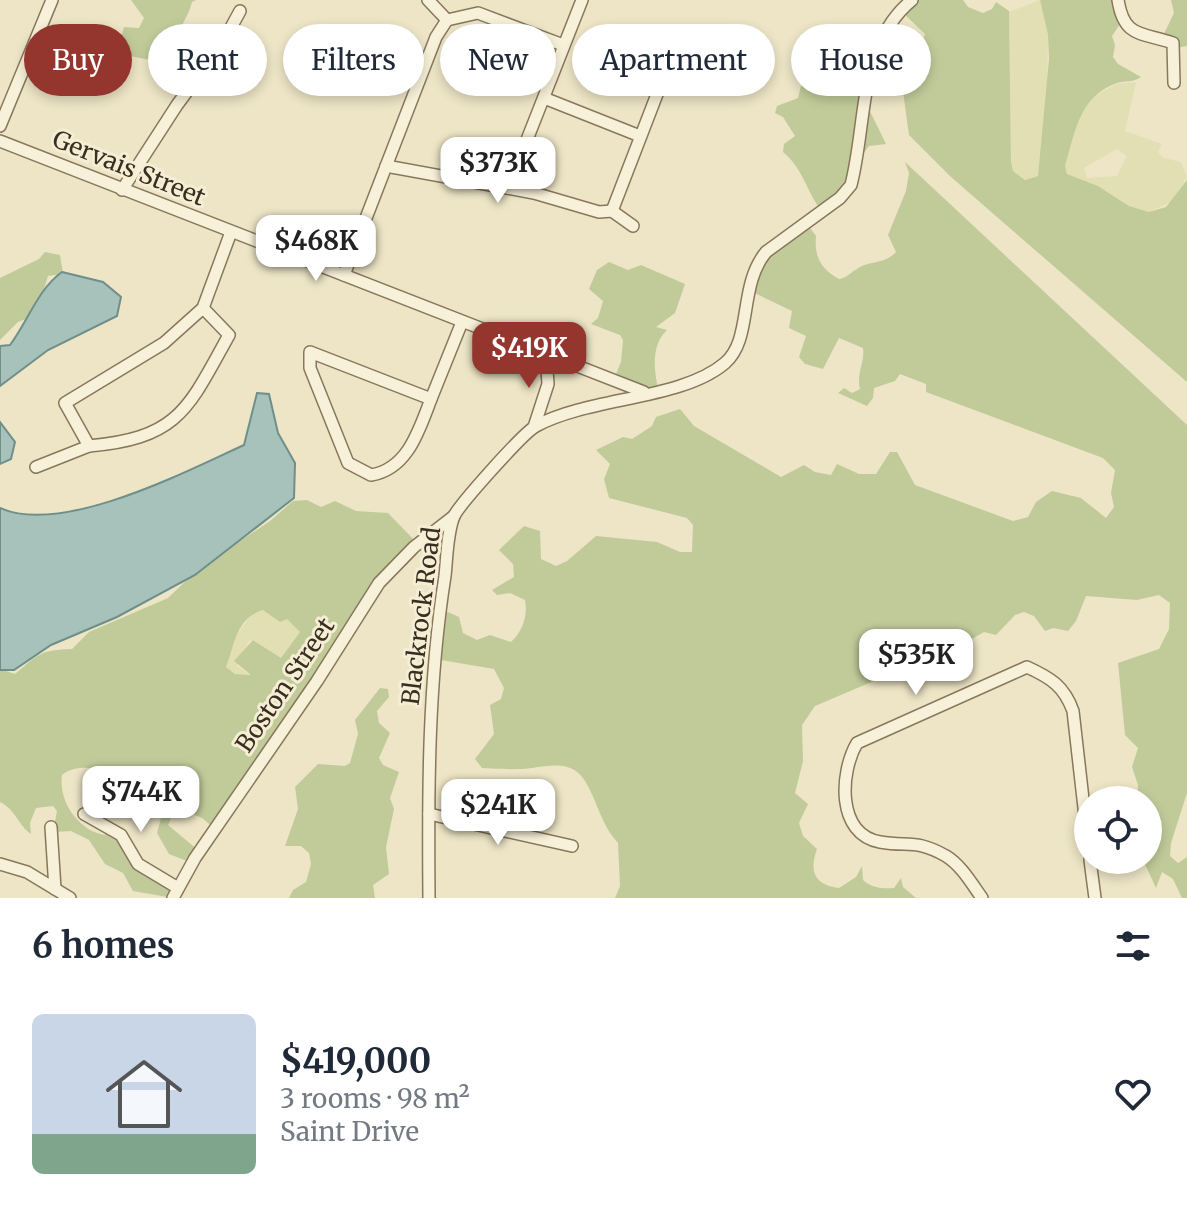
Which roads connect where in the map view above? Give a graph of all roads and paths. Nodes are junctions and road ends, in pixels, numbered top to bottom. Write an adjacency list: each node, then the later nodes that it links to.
1 (52, 0): 12 (street)
2 (428, 0): 7 (street)
3 (582, 0): 8 (street)
4 (912, 0): 25 (street, Blackrock Road)
5 (1118, 0): 9 (street)
6 (240, 11): 17 (street)
7 (447, 20): 8 (street); 15 (street)
8 (563, 45): 11 (street)
9 (1174, 83)
10 (656, 96): 13 (street)
11 (544, 98): 13 (street); 16 (street)
12 (0, 126)
13 (640, 136): 18 (street)
14 (0, 141): 17 (street, Gervais Street)
15 (386, 166): 16 (street); 21 (street)
16 (508, 188): 18 (street)
17 (122, 190): 20 (street, Gervais Street)
18 (612, 211): 19 (street)
19 (633, 226)
20 (231, 232): 21 (street, Gervais Street); 22 (street)
21 (344, 275): 23 (street, Gervais Street)
22 (203, 308): 28 (street); 28 (street)
23 (462, 322): 24 (street, Gervais Street); 26 (street)
24 (546, 355): 25 (street, Gervais Street); 27 (street)
25 (645, 393): 27 (street, Blackrock Road)
26 (431, 399): 26 (street)
27 (534, 427): 30 (street, Blackrock Road)
28 (89, 446): 29 (street)
29 (36, 467)
30 (454, 516): 33 (street, Blackrock Road); 39 (street, Boston Street)
31 (1082, 786): 42 (street)
32 (84, 814): 39 (street)
33 (429, 814): 35 (street); 41 (street, Blackrock Road)
34 (51, 827): 38 (street)
35 (572, 846)
36 (0, 864): 38 (street)
37 (1092, 874): 43 (street)
38 (55, 889): 40 (street)
39 (176, 893)
40 (70, 898)
41 (429, 898)
42 (982, 898)
43 (1095, 898)

